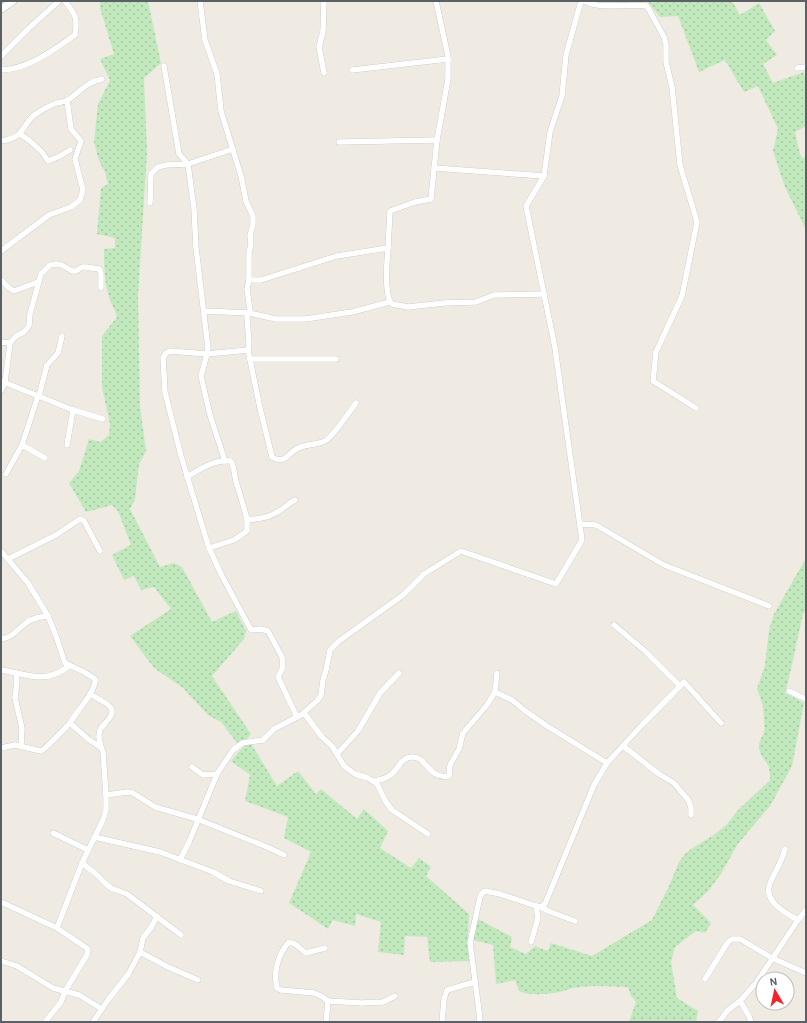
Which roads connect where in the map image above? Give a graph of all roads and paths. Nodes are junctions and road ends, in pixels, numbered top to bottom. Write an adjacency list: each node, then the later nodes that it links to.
1 (13, 1): 9 (street)
2 (59, 1): 10 (street)
3 (65, 1): 15 (street)
4 (200, 1): 24 (street)
5 (324, 1): 17 (street)
6 (436, 1): 11 (street)
7 (580, 1): 28 (street)
8 (584, 1): 51 (street)
9 (2, 6)
10 (1, 56)
11 (448, 59): 16 (street); 21 (street)
12 (164, 66): 26 (street)
13 (806, 67): 14 (street)
14 (797, 68)
15 (1, 70)
16 (352, 70)
17 (324, 74)
18 (102, 79): 19 (street)
19 (67, 100): 20 (street); 31 (street)
20 (20, 134): 22 (street); 25 (street)
21 (437, 140): 23 (street); 27 (street)
22 (1, 141)
23 (339, 142)
24 (233, 149): 26 (street); 33 (street)
25 (70, 150)
26 (188, 164): 29 (street); 38 (street)
27 (434, 168): 28 (street); 30 (street)
28 (544, 176): 36 (street)
29 (150, 203)
30 (388, 248): 33 (street); 37 (street)
31 (1, 252)
32 (1, 280): 34 (street)
33 (249, 280): 39 (street)
34 (38, 282): 35 (street); 42 (street)
35 (101, 288)
36 (544, 294): 37 (street); 62 (street)
37 (390, 302): 39 (street)
38 (204, 311): 39 (street); 44 (street)
39 (249, 313): 43 (street)
40 (62, 336): 49 (street)
41 (1, 342): 42 (street)
42 (10, 343): 47 (street)
43 (248, 350): 44 (street); 45 (street)
44 (207, 354): 57 (street); 59 (street)
45 (250, 359): 46 (street); 50 (street)
46 (336, 360)
47 (3, 382): 48 (street); 49 (street)
48 (1, 391)
49 (39, 396): 52 (street); 54 (street)
50 (356, 403)
51 (696, 408)
52 (73, 410): 53 (street); 55 (street)
53 (103, 419)
54 (22, 445): 56 (street); 58 (street)
55 (67, 445)
56 (45, 458)
57 (225, 460): 59 (street); 61 (street)
58 (6, 474)
59 (188, 477): 63 (street)
60 (295, 500): 61 (street)
61 (247, 519): 63 (street)
62 (580, 524): 67 (street); 81 (street)
63 (209, 548): 82 (street)
64 (1, 551): 66 (street)
65 (100, 551): 66 (street)
66 (8, 559): 68 (street)
67 (769, 606)
68 (48, 616): 70 (street); 71 (street)
69 (614, 625): 76 (street)
70 (1, 639)
71 (69, 666): 73 (street); 79 (street)
72 (1, 670): 73 (street)
73 (16, 673): 85 (street)
74 (399, 673): 89 (street)
75 (497, 673): 78 (street)
76 (680, 686): 84 (street); 86 (street)
77 (789, 691): 80 (street)
78 (495, 692): 90 (street); 93 (street)
79 (90, 694): 83 (street); 87 (street)
80 (806, 699)
81 (304, 713): 82 (street); 89 (street)
82 (297, 717): 92 (street)
83 (70, 723): 85 (street); 87 (street)
84 (721, 723)
85 (21, 746): 88 (street)
86 (623, 746): 90 (street); 95 (street)
87 (100, 747): 94 (street)
88 (1, 748)
89 (337, 754): 93 (street)
90 (607, 763): 107 (street)
91 (192, 767): 92 (street)
92 (217, 774): 96 (street)
93 (374, 781): 98 (street)
94 (106, 795): 96 (street); 99 (street)
95 (691, 815)
96 (197, 819): 102 (street); 103 (street)
97 (53, 833): 101 (street)
98 (428, 834)
99 (94, 837): 101 (street); 103 (street)
100 (785, 849): 110 (street)
101 (88, 850): 104 (street)
102 (284, 854)
103 (180, 860): 105 (street)
104 (82, 863): 109 (street); 112 (street)
105 (261, 891)
106 (1, 902): 112 (street)
107 (539, 906): 111 (street); 114 (street); 122 (street)
108 (805, 913): 110 (street)
109 (157, 916): 113 (street); 116 (street)
110 (798, 920): 117 (street)
111 (575, 921)
112 (57, 928): 123 (street)
113 (182, 935)
114 (531, 942)
115 (325, 948): 125 (street)
116 (140, 952): 121 (street); 127 (street)
117 (772, 958): 119 (street); 120 (street); 126 (street)
118 (1, 961): 123 (street)
119 (806, 972)
120 (705, 979)
121 (198, 980)
122 (475, 982): 131 (street); 132 (street)
123 (65, 991): 127 (street); 128 (street)
124 (395, 996): 125 (street)
125 (328, 1001): 130 (street)
126 (740, 1001): 133 (street); 134 (street)
127 (102, 1009): 129 (street)
128 (45, 1022)
129 (93, 1022)
130 (326, 1022)
131 (442, 1022)
132 (480, 1022)
133 (719, 1022)
134 (750, 1022)

